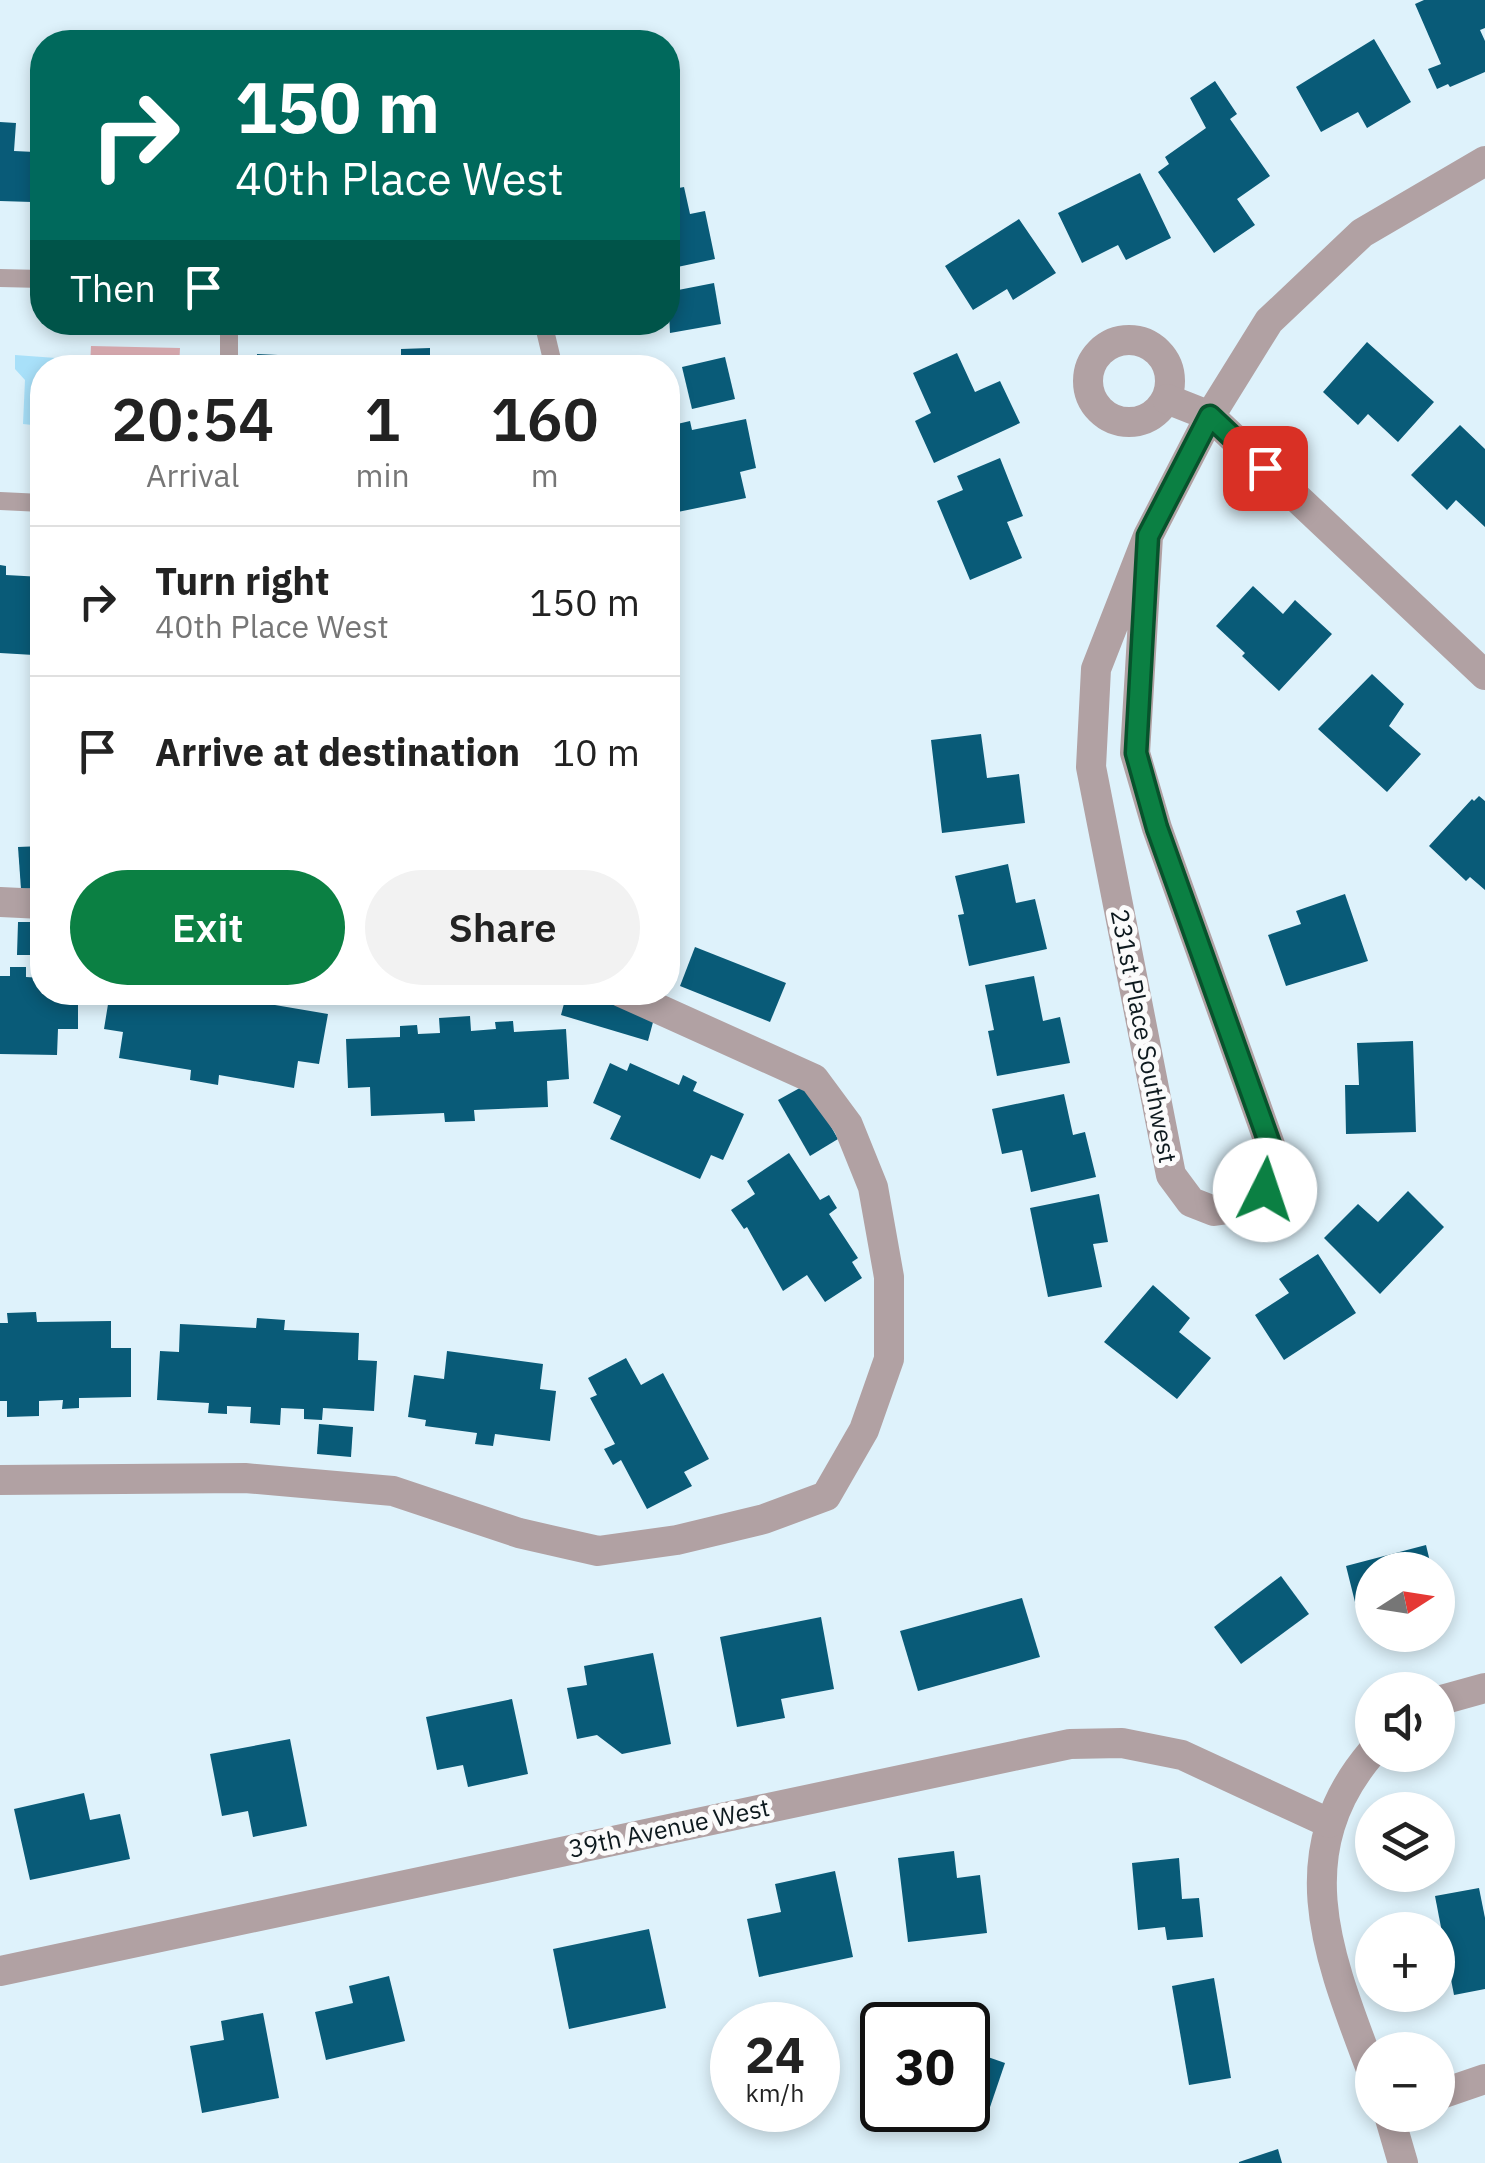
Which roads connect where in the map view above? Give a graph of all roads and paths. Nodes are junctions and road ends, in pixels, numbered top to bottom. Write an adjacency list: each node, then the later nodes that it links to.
1 (1485, 162): 5 (street, 231st Place Southwest)
2 (0, 278): 3 (lane)
3 (30, 279)
4 (1167, 399): 5 (street)
5 (1210, 416): 8 (street, 231st Place Southwest); 9 (street)
6 (0, 500): 7 (lane)
7 (30, 501)
8 (1148, 536): 8 (street, 231st Place Southwest)
9 (1485, 675)
10 (0, 902): 11 (street)
11 (30, 903)
12 (650, 1005): 13 (street)
13 (0, 1480)
14 (1485, 1688): 15 (street)
15 (1455, 1696)
16 (1355, 1771): 17 (street)
17 (1329, 1823): 18 (street, 39th Avenue West); 19 (street)
18 (0, 1971)
19 (1357, 2032)
20 (1485, 2079): 21 (street)
21 (1455, 2089)
22 (1394, 2132): 23 (street)
23 (1404, 2163)

